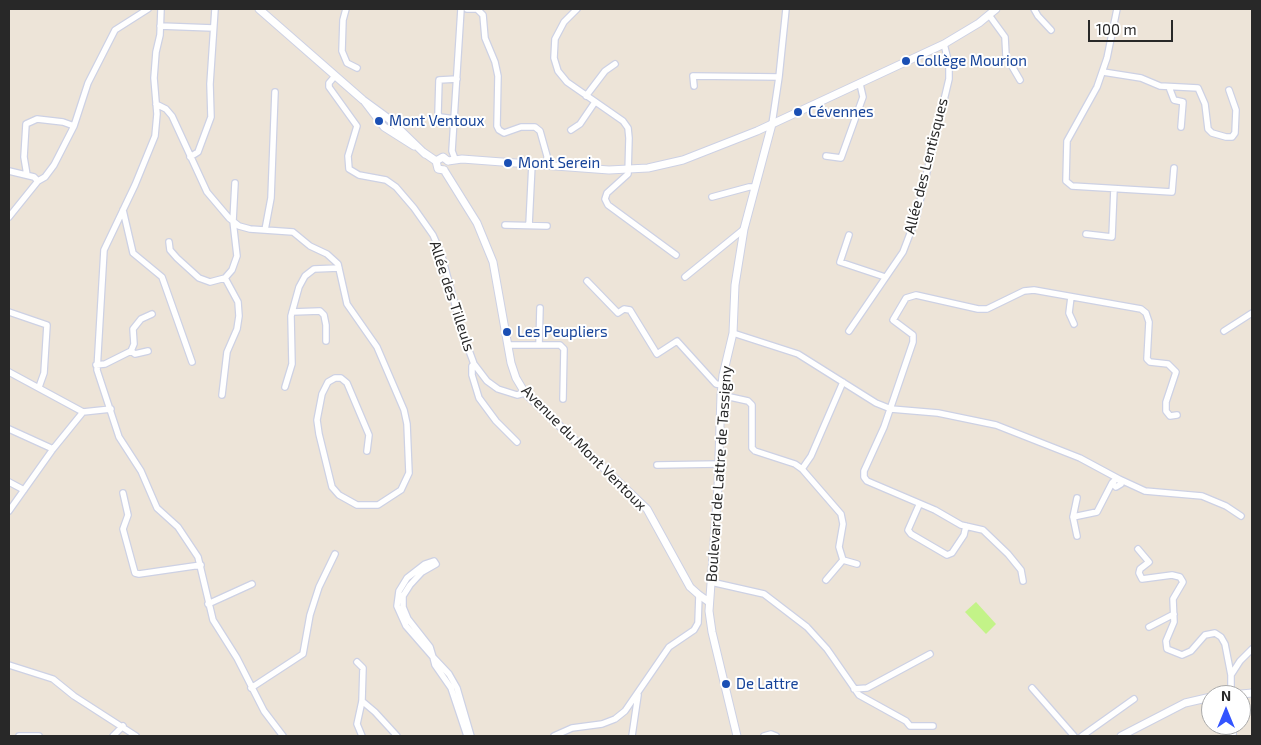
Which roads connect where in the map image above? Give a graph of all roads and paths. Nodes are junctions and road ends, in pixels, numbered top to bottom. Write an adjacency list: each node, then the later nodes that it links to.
1 (148, 9): 35 (street)
2 (161, 9): 14 (street)
3 (214, 9): 15 (street)
4 (259, 9): 21 (street)
5 (346, 9): 19 (street)
6 (461, 9): 23 (street)
7 (467, 9): 43 (street)
8 (577, 9): 30 (street)
9 (786, 9): 22 (street)
10 (996, 9): 13 (street)
11 (1034, 9): 16 (street)
12 (1117, 9): 20 (street)
13 (989, 15): 17 (street); 24 (street)
14 (160, 26): 15 (street); 32 (street)
15 (213, 28): 39 (street)
16 (1051, 30)
17 (944, 44): 25 (street); 69 (street, Allée des Lentisques)
18 (615, 64): 30 (street)
19 (357, 68)
20 (1102, 72): 27 (street); 52 (street)
21 (335, 76): 41 (street); 88 (street, Allée des Tilleuls)
22 (779, 76): 26 (street); 34 (street)
23 (457, 79): 33 (street); 33 (street)
24 (1020, 80)
25 (860, 84): 34 (street); 38 (street)
26 (694, 86)
27 (1169, 87): 28 (street); 36 (street)
28 (1229, 90)
29 (275, 92): 61 (street)
30 (586, 96): 31 (street)
31 (596, 102): 37 (street); 45 (street)
32 (156, 104): 39 (street); 55 (street)
33 (455, 119): 40 (street)
34 (772, 124): 45 (street); 51 (street, Boulevard de Lattre de Tassigny)
35 (74, 126): 48 (street); 49 (street)
36 (1181, 127)
37 (571, 130)
38 (826, 156)
39 (190, 157): 57 (street)
40 (451, 160): 41 (street); 42 (street); 46 (street)
41 (436, 161): 46 (street, Avenue du Mont Ventoux)
42 (532, 164): 43 (street); 59 (street)
43 (547, 165): 45 (street)
44 (1174, 168): 52 (street)
45 (628, 169): 66 (street)
46 (444, 170): 83 (street, Avenue du Mont Ventoux)
47 (9, 171): 48 (street)
48 (27, 175): 49 (street)
49 (38, 181): 54 (street)
50 (235, 183): 57 (street)
51 (754, 188): 53 (street); 62 (street, Boulevard de Lattre de Tassigny)
52 (1114, 189): 63 (street)
53 (712, 197)
54 (11, 210): 56 (street)
55 (123, 210): 87 (street); 89 (street)
56 (9, 217)
57 (233, 221): 61 (street); 70 (street)
58 (505, 225): 59 (street)
59 (529, 225): 60 (street)
60 (547, 226)
61 (265, 230): 67 (street)
62 (744, 230): 68 (street); 81 (street, Boulevard de Lattre de Tassigny)
63 (1086, 234)
64 (850, 235): 69 (street)
65 (169, 242): 70 (street)
66 (676, 255)
67 (339, 268): 75 (street); 106 (street)
68 (685, 277)
69 (885, 277): 79 (street, Allée des Lentisques)
70 (224, 278): 96 (street)
71 (587, 281): 92 (street)
72 (1071, 297): 78 (street); 100 (street); 102 (street)
73 (540, 308): 84 (street)
74 (9, 312): 93 (street)
75 (292, 312): 82 (street); 94 (street)
76 (1252, 313): 80 (street)
77 (152, 314): 86 (street)
78 (1074, 324)
79 (849, 331)
80 (1224, 331)
81 (733, 333): 91 (street); 92 (street, Boulevard de Lattre de Tassigny)
82 (326, 341)
83 (509, 345): 84 (street); 95 (street, Avenue du Mont Ventoux)
84 (539, 345): 98 (street)
85 (148, 350): 86 (street)
86 (131, 351): 89 (street)
87 (192, 362)
88 (474, 364): 95 (street, Allée des Tilleuls); 104 (street, Allée des Tilleuls)
89 (96, 365): 99 (street)
90 (9, 372): 93 (street)
91 (843, 382): 100 (street); 109 (street)
92 (722, 385): 97 (street, Boulevard de Lattre de Tassigny)
93 (39, 387): 101 (street)
94 (285, 387)
95 (525, 393): 130 (street, Avenue du Mont Ventoux)
96 (222, 395)
97 (721, 395): 107 (street, Boulevard de Lattre de Tassigny); 109 (street)
98 (563, 399)
99 (111, 409): 101 (street); 125 (street)
100 (891, 409): 111 (street); 115 (street)
101 (83, 412): 105 (street)
102 (1177, 416)
103 (9, 429): 105 (street)
104 (517, 442)
105 (53, 448): 112 (street)
106 (367, 451)
107 (719, 464): 108 (street); 128 (street, Boulevard de Lattre de Tassigny)
108 (657, 465)
109 (802, 469): 123 (street)
110 (9, 482): 112 (street)
111 (1116, 482): 117 (street); 118 (street)
112 (24, 490): 116 (street)
113 (123, 493): 125 (street)
114 (1078, 498): 118 (street)
115 (919, 505): 119 (street); 119 (street)
116 (9, 511)
117 (1241, 516)
118 (1073, 517): 120 (street)
119 (966, 526): 127 (street)
120 (1077, 536)
121 (1138, 549): 133 (street)
122 (335, 554): 142 (street)
123 (843, 560): 124 (street); 126 (street)
124 (857, 564)
125 (201, 565): 132 (street)
126 (826, 580)
127 (1023, 581)
128 (711, 582): 131 (street, Boulevard de Lattre de Tassigny); 144 (street)
129 (252, 584): 132 (street)
130 (699, 595): 131 (street, Avenue du Mont Ventoux); 145 (street, Boulevard de Lattre de Tassigny)
131 (710, 602): 162 (street, Boulevard de Lattre de Tassigny)
132 (208, 604): 142 (street)
133 (1174, 614): 134 (street); 140 (street)
134 (1149, 627)
135 (1252, 649): 140 (street)
136 (930, 654): 144 (street)
137 (433, 657): 137 (street); 158 (street); 159 (street)
138 (357, 662): 148 (street)
139 (9, 664): 149 (street)
140 (1231, 675): 141 (street)
141 (1231, 685)
142 (251, 688): 155 (street)
143 (1032, 688): 165 (street)
144 (854, 689): 150 (street)
145 (638, 694): 160 (street, Boulevard de Lattre de Tassigny); 161 (street, Boulevard de Lattre de Tassigny)
146 (1134, 699): 166 (street)
147 (1201, 699): 167 (street)
148 (362, 701): 156 (street); 157 (street)
149 (123, 726): 153 (street); 154 (street)
150 (933, 726)
151 (19, 736): 152 (street)
152 (39, 736)
153 (113, 736)
154 (136, 736)
155 (283, 736)
156 (362, 736)
157 (397, 736)
158 (467, 736)
159 (471, 736)
160 (554, 736)
161 (632, 736)
162 (737, 736)
163 (764, 736): 164 (street)
164 (776, 736)
165 (1074, 736)
166 (1082, 736)
167 (1121, 736)

